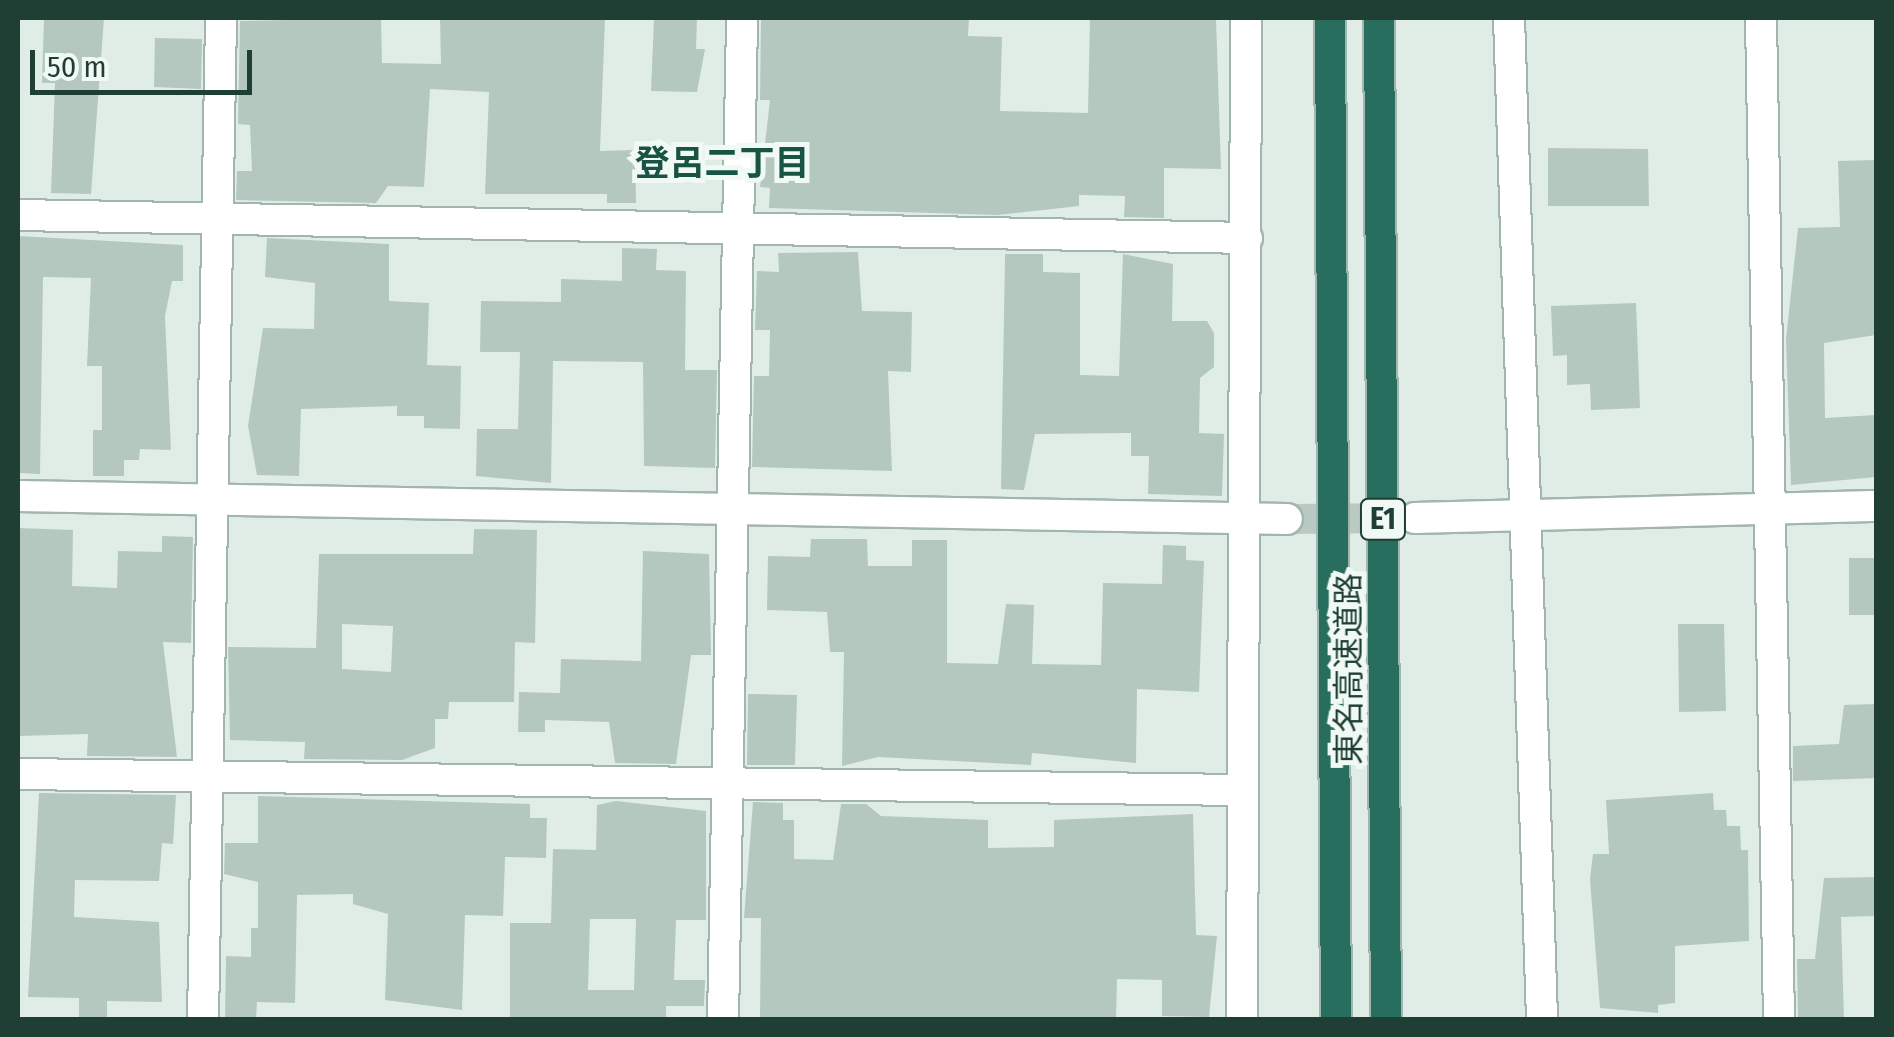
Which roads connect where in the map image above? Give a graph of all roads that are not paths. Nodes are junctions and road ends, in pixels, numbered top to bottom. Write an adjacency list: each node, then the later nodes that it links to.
1 (221, 18): 9 (street)
2 (742, 18): 10 (street)
3 (1246, 18): 11 (street)
4 (1330, 18): 28 (highway, 東名高速道路 / E1)
5 (1379, 18): 29 (highway, 東名高速道路 / E1)
6 (1509, 18): 17 (street)
7 (1761, 18): 15 (street)
8 (18, 215): 9 (street)
9 (220, 220): 10 (street); 13 (street)
10 (738, 230): 11 (street); 16 (street)
11 (1247, 238): 18 (street)
12 (18, 496): 13 (street)
13 (211, 501): 16 (street); 22 (street)
14 (1876, 506): 15 (street)
15 (1771, 508): 17 (street); 31 (street)
16 (733, 510): 18 (street); 23 (street)
17 (1530, 515): 19 (street); 30 (street)
18 (1245, 517): 20 (street); 24 (street)
19 (1416, 518)
20 (1288, 519)
21 (18, 774): 22 (street)
22 (206, 776): 23 (street); 25 (street)
23 (728, 787): 24 (street); 26 (street)
24 (1238, 790): 27 (street)
25 (203, 1020)
26 (723, 1020)
27 (1242, 1020)
28 (1336, 1020)
29 (1386, 1020)
30 (1542, 1020)
31 (1779, 1020)

